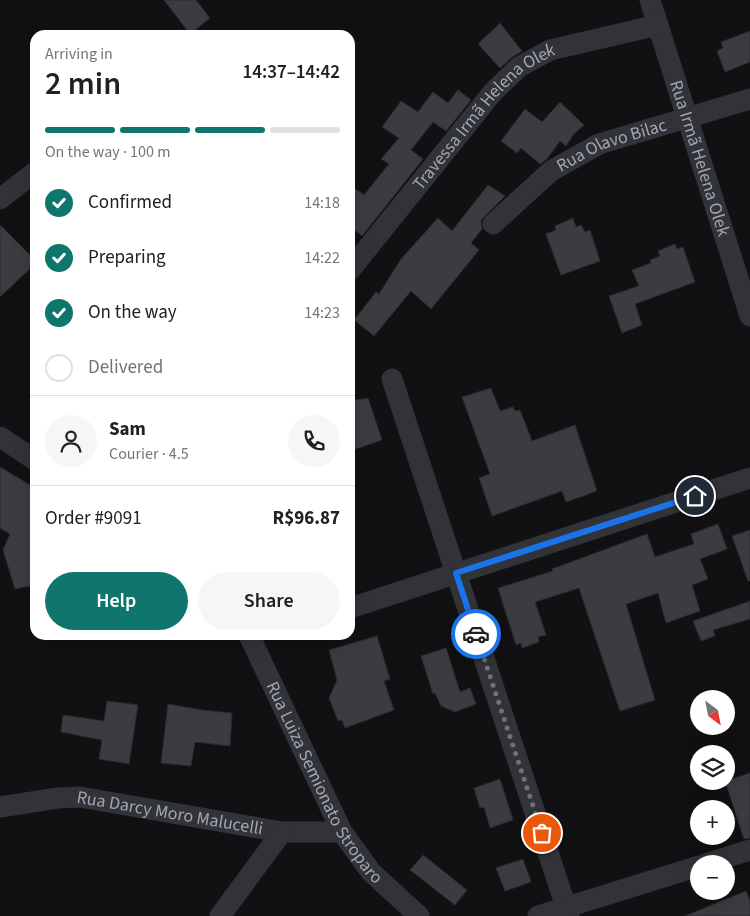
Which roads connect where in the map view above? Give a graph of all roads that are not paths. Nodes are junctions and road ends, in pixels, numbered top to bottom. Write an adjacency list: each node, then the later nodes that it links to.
1 (650, 0): 2 (street, Rua Irmã Helena Olek)
2 (658, 25): 4 (street, Rua Irmã Helena Olek); 8 (street, Travessa Irmã Helena Olek)
3 (750, 99): 4 (street, Rua Olavo Bilac)
4 (688, 119): 7 (street, Rua Olavo Bilac); 9 (street, Rua Irmã Helena Olek)
5 (30, 176): 6 (street)
6 (0, 199)
7 (493, 224)
8 (355, 264)
9 (750, 316)
10 (392, 380): 14 (street)
11 (0, 436): 12 (street)
12 (30, 457)
13 (750, 478): 14 (street)
14 (456, 573): 15 (street); 23 (street)
15 (355, 606)
16 (258, 640): 19 (street, Rua Luiza Semionato Stroparo)
17 (0, 808): 18 (street, Rua Darcy Moro Malucelli)
18 (282, 832): 19 (street, Rua Darcy Moro Malucelli); 24 (street)
19 (342, 832): 25 (street, Rua Luiza Semionato Stroparo)
20 (750, 850): 21 (street)
21 (734, 855)
22 (690, 869): 23 (street)
23 (568, 912): 26 (street)
24 (220, 916)
25 (419, 916)
26 (538, 916)

